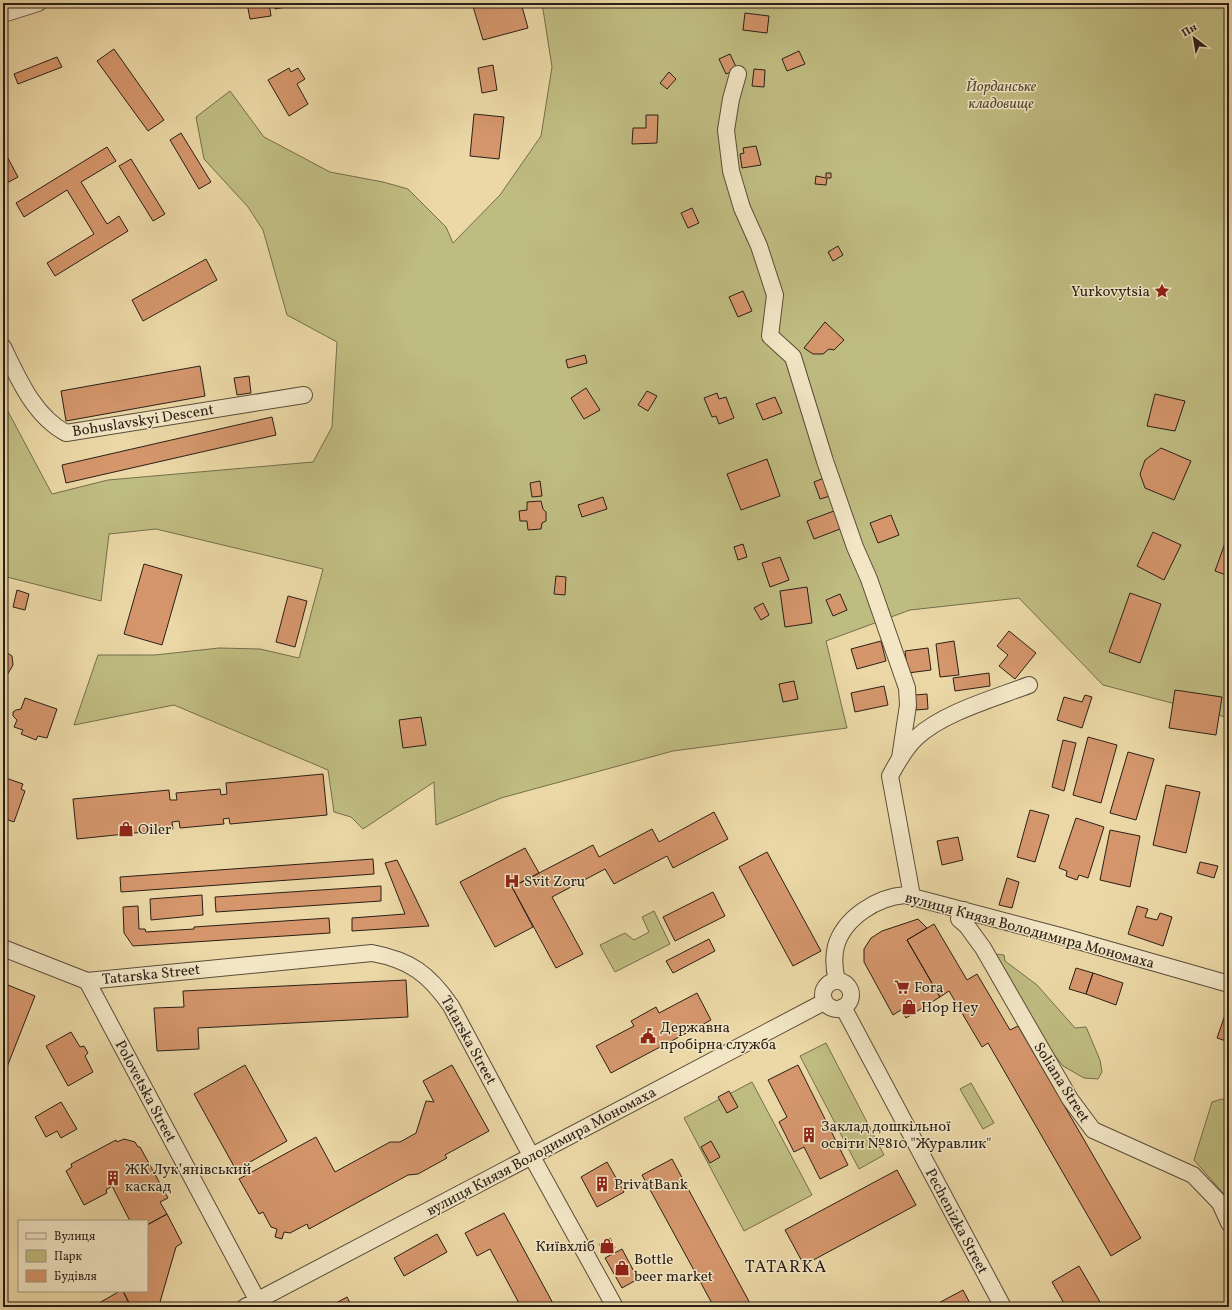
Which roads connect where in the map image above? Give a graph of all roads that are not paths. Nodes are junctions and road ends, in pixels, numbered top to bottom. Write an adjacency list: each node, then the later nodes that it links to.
1 (38, 3): 2 (street)
2 (3, 14)
3 (738, 74): 7 (street)
4 (3, 347): 5 (street, Bohuslavskyi Descent)
5 (304, 395)
6 (1029, 685): 7 (street)
7 (900, 758): 8 (street)
8 (912, 896): 9 (street, вулиця Князя Володимира Мономаха); 11 (street, вулиця Князя Володимира Мономаха)
9 (964, 910): 13 (street, вулиця Князя Володимира Мономаха); 17 (street, Soliana Street)
10 (3, 948): 12 (street)
11 (837, 980): 14 (street); 15 (street)
12 (87, 981): 16 (street, Tatarska Street); 18 (street, Polovetska Street)
13 (1229, 984)
14 (824, 1002): 15 (street); 16 (street, вулиця Князя Володимира Мономаха)
15 (843, 1007): 20 (street, Pechenizka Street)
16 (532, 1156): 18 (street, вулиця Князя Володимира Мономаха); 19 (street, Tatarska Street)
17 (1229, 1223)
18 (254, 1305)
19 (615, 1307)
20 (1003, 1307)

